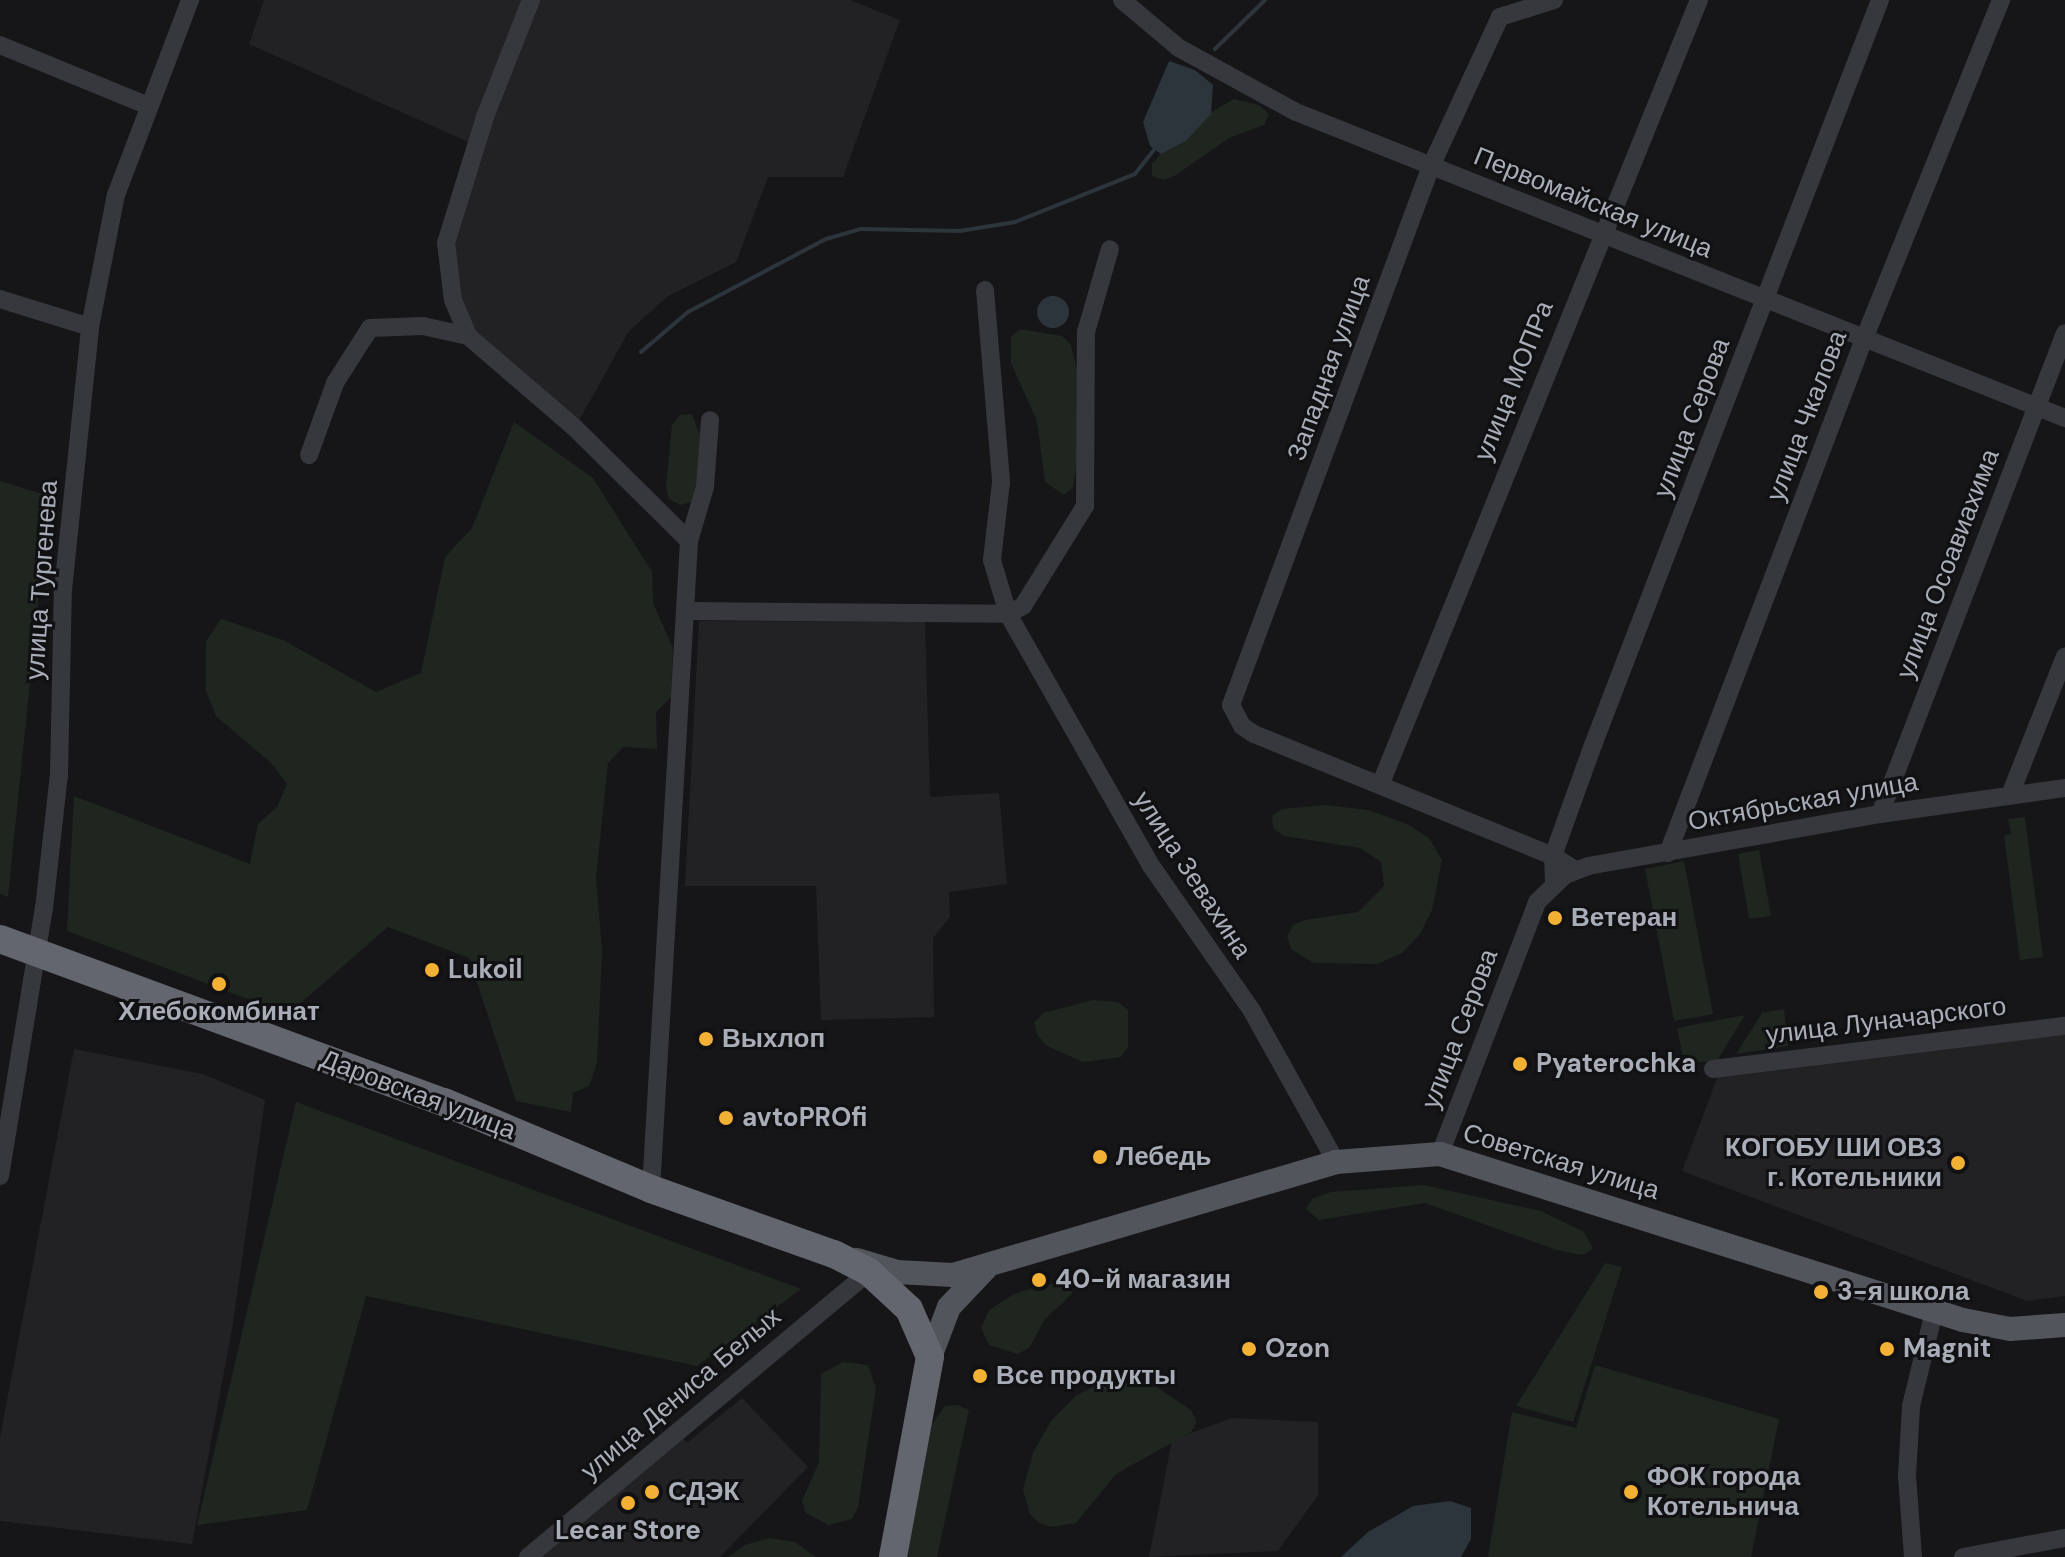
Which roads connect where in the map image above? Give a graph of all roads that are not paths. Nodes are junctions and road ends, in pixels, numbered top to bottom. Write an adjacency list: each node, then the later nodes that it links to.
1 (190, 0): 9 (street, улица Тургенева)
2 (531, 0): 18 (street)
3 (1122, 0): 10 (street, Первомайская улица)
4 (1554, 0): 10 (street, Западная улица)
5 (1699, 0): 11 (street, улица МОПРа)
6 (1880, 0): 15 (street, улица Серова)
7 (2001, 0): 19 (street, улица Чкалова)
8 (0, 45): 9 (street)
9 (146, 105): 16 (street, улица Тургенева)
10 (1431, 166): 11 (street, Первомайская улица); 28 (street, Западная улица)
11 (1601, 233): 15 (street, Первомайская улица); 28 (street, улица МОПРа)
12 (1110, 249): 26 (street)
13 (985, 290): 26 (street, улица Зевахина)
14 (0, 299): 16 (street)
15 (1766, 301): 19 (street, Первомайская улица); 33 (street, улица Серова)
16 (90, 327): 37 (street, улица Тургенева)
17 (2065, 333): 20 (street, улица Осоавиахима)
18 (468, 336): 23 (street); 24 (street)
19 (1864, 339): 20 (street, Первомайская улица); 32 (street, улица Чкалова)
20 (2037, 406): 21 (street, Первомайская улица); 31 (street, улица Осоавиахима)
21 (2065, 418)
22 (710, 420): 24 (street)
23 (309, 455)
24 (689, 541): 25 (street)
25 (687, 611): 26 (street); 43 (street)
26 (1008, 614): 41 (street, улица Зевахина)
27 (2065, 656): 30 (street)
28 (1381, 783): 33 (street)
29 (2065, 788): 30 (street, Октябрьская улица)
30 (2010, 795): 31 (street, Октябрьская улица)
31 (1880, 814): 32 (street, Октябрьская улица)
32 (1668, 853): 34 (street, Октябрьская улица)
33 (1553, 856): 34 (street); 35 (street)
34 (1575, 870): 35 (street, Октябрьская улица)
35 (1554, 883): 40 (street, улица Серова)
36 (0, 939): 37 (highway, Даровская улица)
37 (34, 951): 42 (street, улица Тургенева); 43 (highway, Даровская улица)
38 (2065, 1026): 39 (street, улица Луначарского)
39 (1713, 1069)
40 (1440, 1154): 41 (main road, Советская улица); 48 (main road, Советская улица)
41 (1336, 1162): 45 (main road, Советская улица)
42 (0, 1176)
43 (651, 1189): 44 (highway, Даровская улица)
44 (834, 1254): 46 (highway, Даровская улица); 47 (main road, Даровская улица)
45 (991, 1264): 47 (main road, Советская улица); 50 (main road, Советская улица)
46 (869, 1272): 50 (highway, Даровская улица); 52 (street, улица Дениса Белых)
47 (928, 1276)
48 (1934, 1312): 49 (main road, Советская улица); 54 (street)
49 (2065, 1325)
50 (930, 1357): 53 (highway)
51 (2065, 1538): 55 (street)
52 (528, 1557)
53 (893, 1557)
54 (1913, 1557)
55 (1963, 1557)

